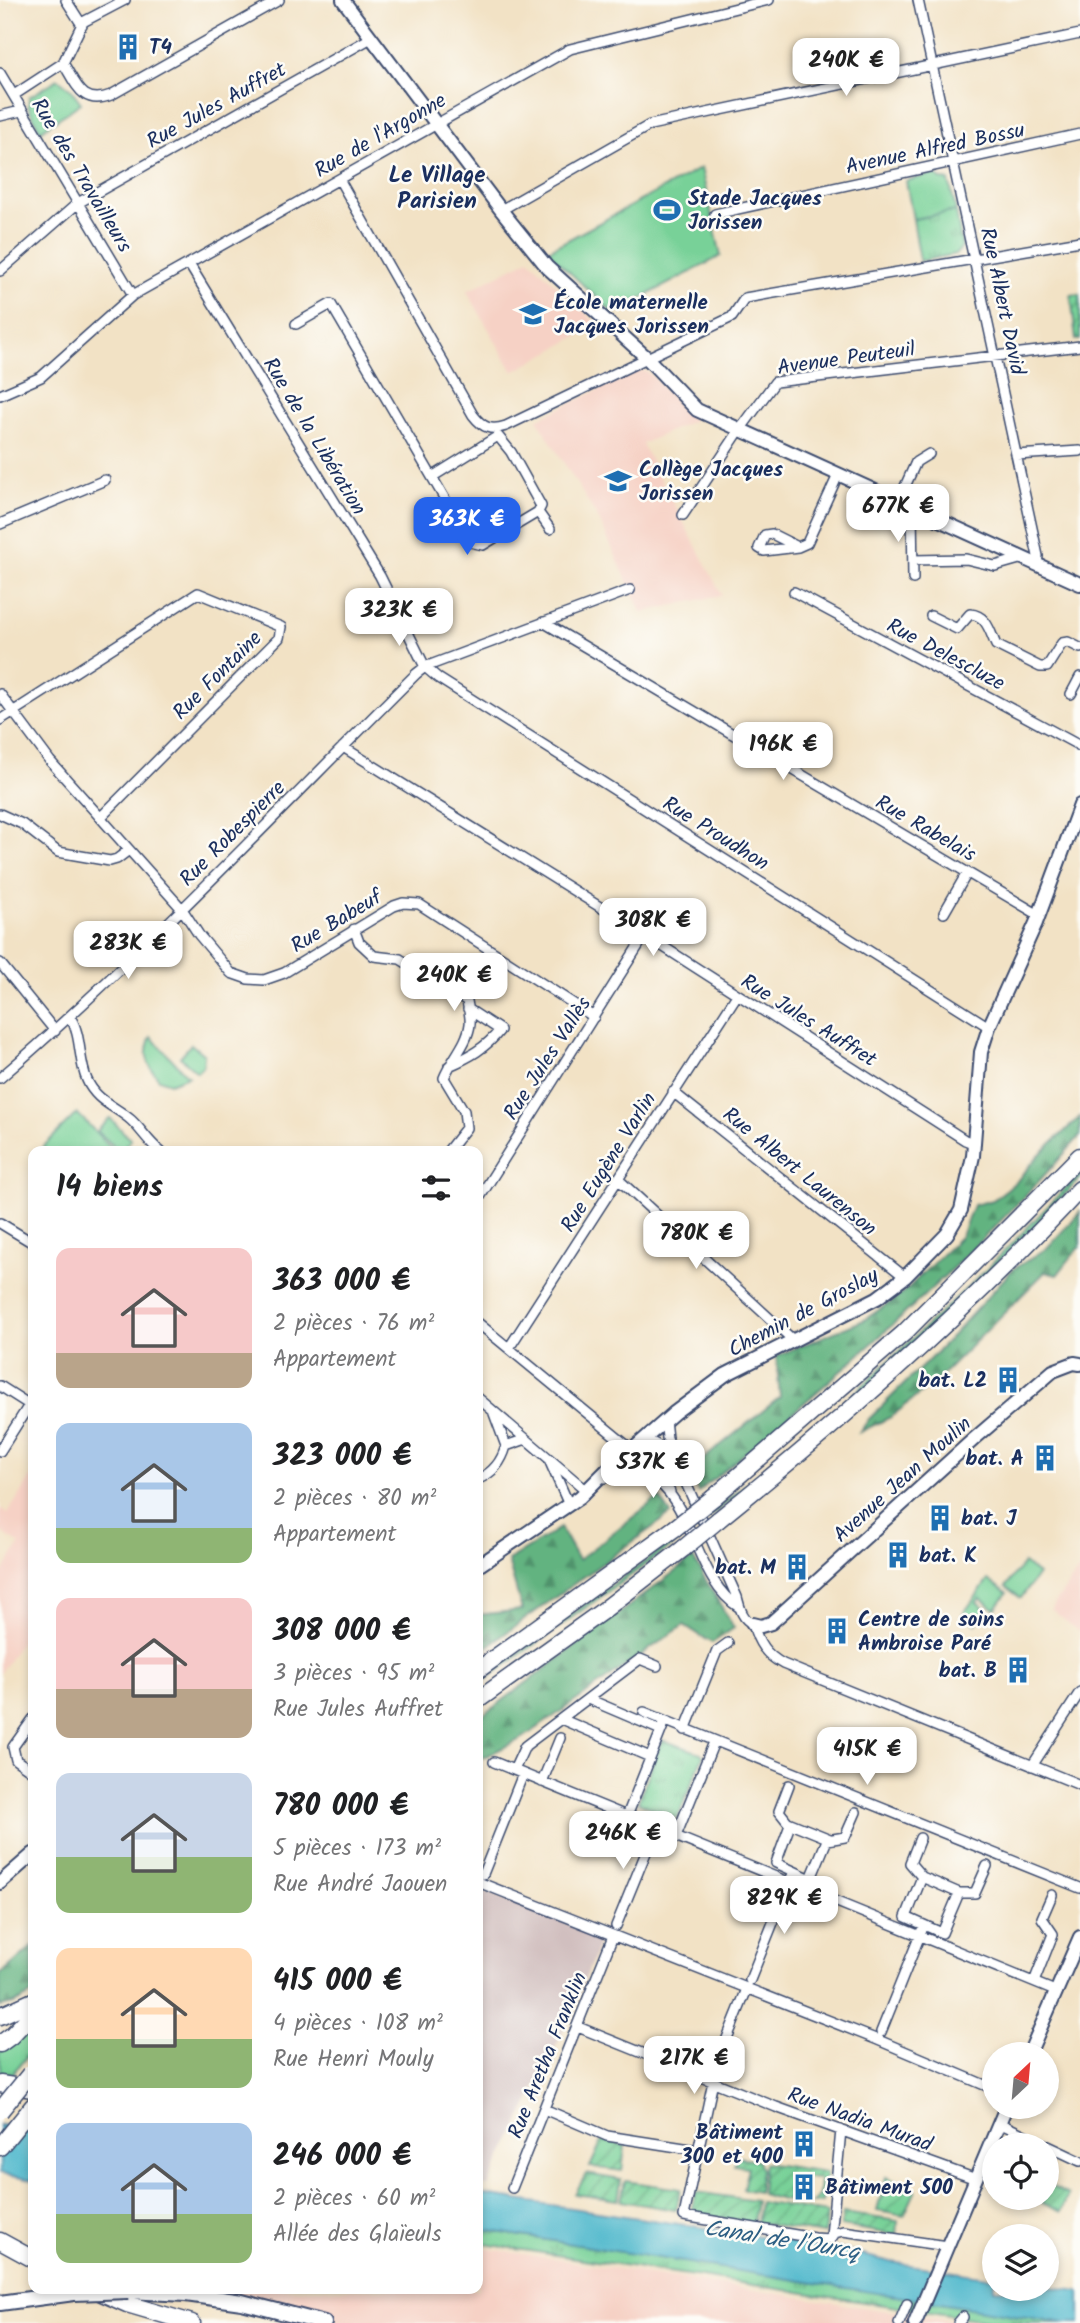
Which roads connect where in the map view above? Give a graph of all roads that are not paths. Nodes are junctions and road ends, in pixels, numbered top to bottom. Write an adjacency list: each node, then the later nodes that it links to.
1 (66, 0): 7 (street)
2 (125, 0): 7 (street)
3 (279, 0): 10 (street)
4 (343, 0): 9 (street)
5 (769, 0): 16 (street, Rue de l'Argonne)
6 (918, 0): 11 (street, Rue Albert David)
7 (82, 24): 10 (street)
8 (1080, 34): 11 (street)
9 (371, 38): 16 (street); 20 (street, Rue Jules Auffret)
10 (63, 63): 13 (street)
11 (932, 64): 18 (street, Rue Albert David); 21 (street)
12 (0, 73): 13 (street, Rue des Travailleurs)
13 (14, 95): 14 (street, Rue des Travailleurs)
14 (21, 111): 15 (street); 20 (street, Rue des Travailleurs)
15 (0, 116)
16 (436, 123): 19 (street, Rue de l'Argonne); 21 (street)
17 (1080, 134): 18 (street, Avenue Alfred Bossu)
18 (952, 161): 22 (street, Avenue Alfred Bossu); 24 (street, Rue Albert David)
19 (340, 179): 25 (street, Rue de l'Argonne); 33 (street)
20 (78, 203): 26 (street, Rue Jules Auffret); 27 (street, Rue des Travailleurs)
21 (501, 209): 31 (street)
22 (715, 214)
23 (1080, 241): 24 (street)
24 (974, 259): 30 (street, Rue Albert David); 31 (street)
25 (189, 264): 27 (street, Rue de l'Argonne); 58 (street, Rue de la Libération)
26 (0, 271)
27 (133, 295): 32 (street, Rue de l'Argonne)
28 (296, 324): 39 (street)
29 (1080, 346): 30 (street, Avenue Peuteuil)
30 (995, 355): 34 (street, Avenue Peuteuil); 37 (street, Rue Albert David)
31 (646, 357): 33 (street); 34 (street)
32 (0, 395)
33 (496, 431): 39 (street); 43 (street)
34 (739, 431): 38 (street); 44 (street, Avenue Peuteuil)
35 (1080, 451): 37 (street)
36 (929, 454): 41 (street)
37 (1016, 455): 50 (street, Rue Albert David)
38 (838, 475): 41 (street); 47 (street)
39 (432, 477): 43 (street)
40 (105, 480): 45 (street)
41 (898, 502): 42 (street)
42 (912, 508): 48 (street); 49 (street)
43 (538, 512): 46 (street)
44 (683, 514)
45 (0, 524)
46 (550, 529)
47 (798, 547)
48 (1023, 558): 49 (street); 50 (street)
49 (914, 560): 51 (street)
50 (1037, 565): 52 (street)
51 (914, 579)
52 (1080, 584)
53 (629, 590): 56 (street)
54 (794, 592): 64 (street, Rue Delescluze)
55 (931, 616): 57 (street)
56 (542, 622): 58 (street); 70 (street, Rue Rabelais)
57 (1080, 648)
58 (425, 667): 65 (street, Rue Robespierre); 81 (street, Rue Proudhon)
59 (1080, 677): 61 (street)
60 (0, 694): 62 (street, Rue Babeuf)
61 (1071, 694)
62 (13, 712): 63 (street); 68 (street, Rue Babeuf); 68 (street, Rue Fontaine)
63 (0, 720)
64 (1080, 746)
65 (343, 747): 71 (street, Rue Robespierre); 75 (street, Rue Jules Auffret)
66 (1080, 805): 73 (street, Chemin de Groslay)
67 (0, 814): 69 (street)
68 (101, 817): 69 (street, Rue Babeuf)
69 (129, 850): 71 (street, Rue Babeuf)
70 (967, 873): 72 (street); 73 (street, Rue Rabelais)
71 (181, 909): 74 (street, Rue Babeuf); 79 (street, Rue Robespierre)
72 (944, 913)
73 (1039, 915): 81 (street, Chemin de Groslay)
74 (354, 929): 78 (street); 80 (street, Rue Babeuf)
75 (645, 935): 77 (street, Rue Jules Auffret); 80 (street, Rue Jules Vallès)
76 (0, 963): 82 (street)
77 (737, 995): 85 (street, Rue Eugène Varlin); 86 (street, Rue Jules Auffret)
78 (468, 1009): 83 (street); 83 (street)
79 (70, 1017): 82 (street, Rue Robespierre); 87 (street)
80 (594, 1017): 92 (street, Rue Jules Vallès)
81 (989, 1027): 86 (street, Chemin de Groslay)
82 (55, 1031): 84 (street, Rue Robespierre)
83 (449, 1066): 88 (street)
84 (0, 1078)
85 (673, 1092): 90 (street, Rue Eugène Varlin); 95 (street, Rue Albert Laurenson)
86 (973, 1143): 95 (street, Chemin de Groslay)
87 (154, 1146)
88 (452, 1146)
89 (1080, 1156): 121 (highway, bridge)
90 (619, 1180): 97 (street); 98 (street, Rue Eugène Varlin)
91 (1080, 1189): 124 (highway, bridge)
92 (483, 1192)
93 (0, 1223): 94 (street)
94 (28, 1240)
95 (905, 1277): 97 (street, Chemin de Groslay)
96 (483, 1327): 98 (street)
97 (793, 1340): 105 (street, Chemin de Groslay)
98 (509, 1348): 109 (street)
99 (1080, 1364): 119 (street, Avenue Jean Moulin)
100 (0, 1386): 101 (street)
101 (28, 1402)
102 (483, 1402): 103 (street)
103 (492, 1409): 106 (street); 108 (street)
104 (28, 1410): 110 (street)
105 (665, 1420): 107 (street, Chemin de Groslay); 112 (street)
106 (526, 1439): 108 (street); 111 (street)
107 (644, 1440): 109 (street, Chemin de Groslay); 112 (street)
108 (506, 1446): 113 (street)
109 (632, 1450): 114 (street, Chemin de Groslay); 115 (street)
110 (0, 1451)
111 (547, 1457): 114 (street); 116 (street)
112 (680, 1470): 118 (street)
113 (483, 1477)
114 (587, 1491): 115 (street); 116 (street, Chemin de Groslay)
115 (676, 1503): 118 (street)
116 (569, 1505): 117 (street, Chemin de Groslay)
117 (483, 1563)
118 (740, 1608): 119 (street)
119 (753, 1624): 135 (street)
120 (728, 1643): 130 (street)
121 (483, 1666)
122 (657, 1666): 125 (street)
123 (1080, 1692): 135 (street)
124 (483, 1696)
125 (588, 1699): 127 (street); 128 (street)
126 (644, 1712): 128 (street)
127 (561, 1719): 133 (street); 137 (street)
128 (663, 1725): 130 (street); 133 (street)
129 (28, 1726): 136 (street)
130 (685, 1730): 132 (street)
131 (560, 1738): 138 (street)
132 (714, 1742): 145 (street); 155 (street)
133 (650, 1757): 142 (street)
134 (494, 1762): 137 (street)
135 (1032, 1766): 140 (street)
136 (28, 1768)
137 (519, 1772): 138 (street); 150 (street)
138 (542, 1782): 142 (street)
139 (789, 1784): 143 (street)
140 (1080, 1785)
141 (856, 1812): 147 (street)
142 (626, 1816): 144 (street)
143 (788, 1822): 147 (street); 151 (street)
144 (656, 1828): 145 (street); 159 (street, Rue Aretha Franklin)
145 (676, 1836): 151 (street)
146 (920, 1838): 152 (street)
147 (830, 1839): 151 (street)
148 (28, 1858): 154 (street)
149 (987, 1866): 156 (street)
150 (483, 1870)
151 (792, 1877): 160 (street); 164 (street)
152 (922, 1877): 156 (street); 158 (street)
153 (483, 1879): 159 (street)
154 (0, 1883)
155 (1080, 1888)
156 (959, 1893): 158 (street)
157 (1052, 1895): 163 (street)
158 (924, 1925): 160 (street)
159 (615, 1931): 164 (street); 169 (street, Rue Aretha Franklin)
160 (920, 1935): 163 (street); 170 (street)
161 (1080, 1937): 162 (street)
162 (1076, 1955): 165 (street)
163 (1034, 1982): 165 (street)
164 (748, 1984): 174 (street); 177 (street)
165 (1055, 1991): 171 (street)
166 (28, 2003): 167 (highway)
167 (0, 2016)
168 (28, 2018): 172 (highway)
169 (578, 2027): 174 (street, Rue Nadia Murad); 180 (street, Rue Aretha Franklin)
170 (881, 2032)
171 (1034, 2042)
172 (0, 2044)
173 (28, 2079): 176 (highway)
174 (713, 2080): 185 (street, Rue Nadia Murad); 187 (street)
175 (28, 2082): 181 (highway, bridge)
176 (0, 2084)
177 (982, 2084)
178 (0, 2090): 179 (highway)
179 (28, 2094)
180 (544, 2109): 187 (street); 190 (street, Rue Aretha Franklin)
181 (0, 2111)
182 (28, 2112): 186 (highway)
183 (1001, 2119): 184 (street)
184 (999, 2123): 188 (street); 189 (street)
185 (841, 2130): 189 (street, Rue Nadia Murad); 191 (street)
186 (0, 2147)
187 (697, 2150): 191 (street)
188 (1080, 2161)
189 (976, 2179): 193 (street)
190 (512, 2188)
191 (831, 2239): 193 (street)
192 (0, 2241): 194 (highway)
193 (947, 2246): 204 (street)
194 (28, 2256)
195 (66, 2294): 198 (main road, bridge)
196 (104, 2294): 201 (highway)
197 (186, 2294): 202 (main road, bridge)
198 (6, 2302): 200 (main road)
199 (907, 2304): 203 (street)
200 (0, 2314)
201 (192, 2323)
202 (324, 2323)
203 (899, 2323)
204 (915, 2323)

